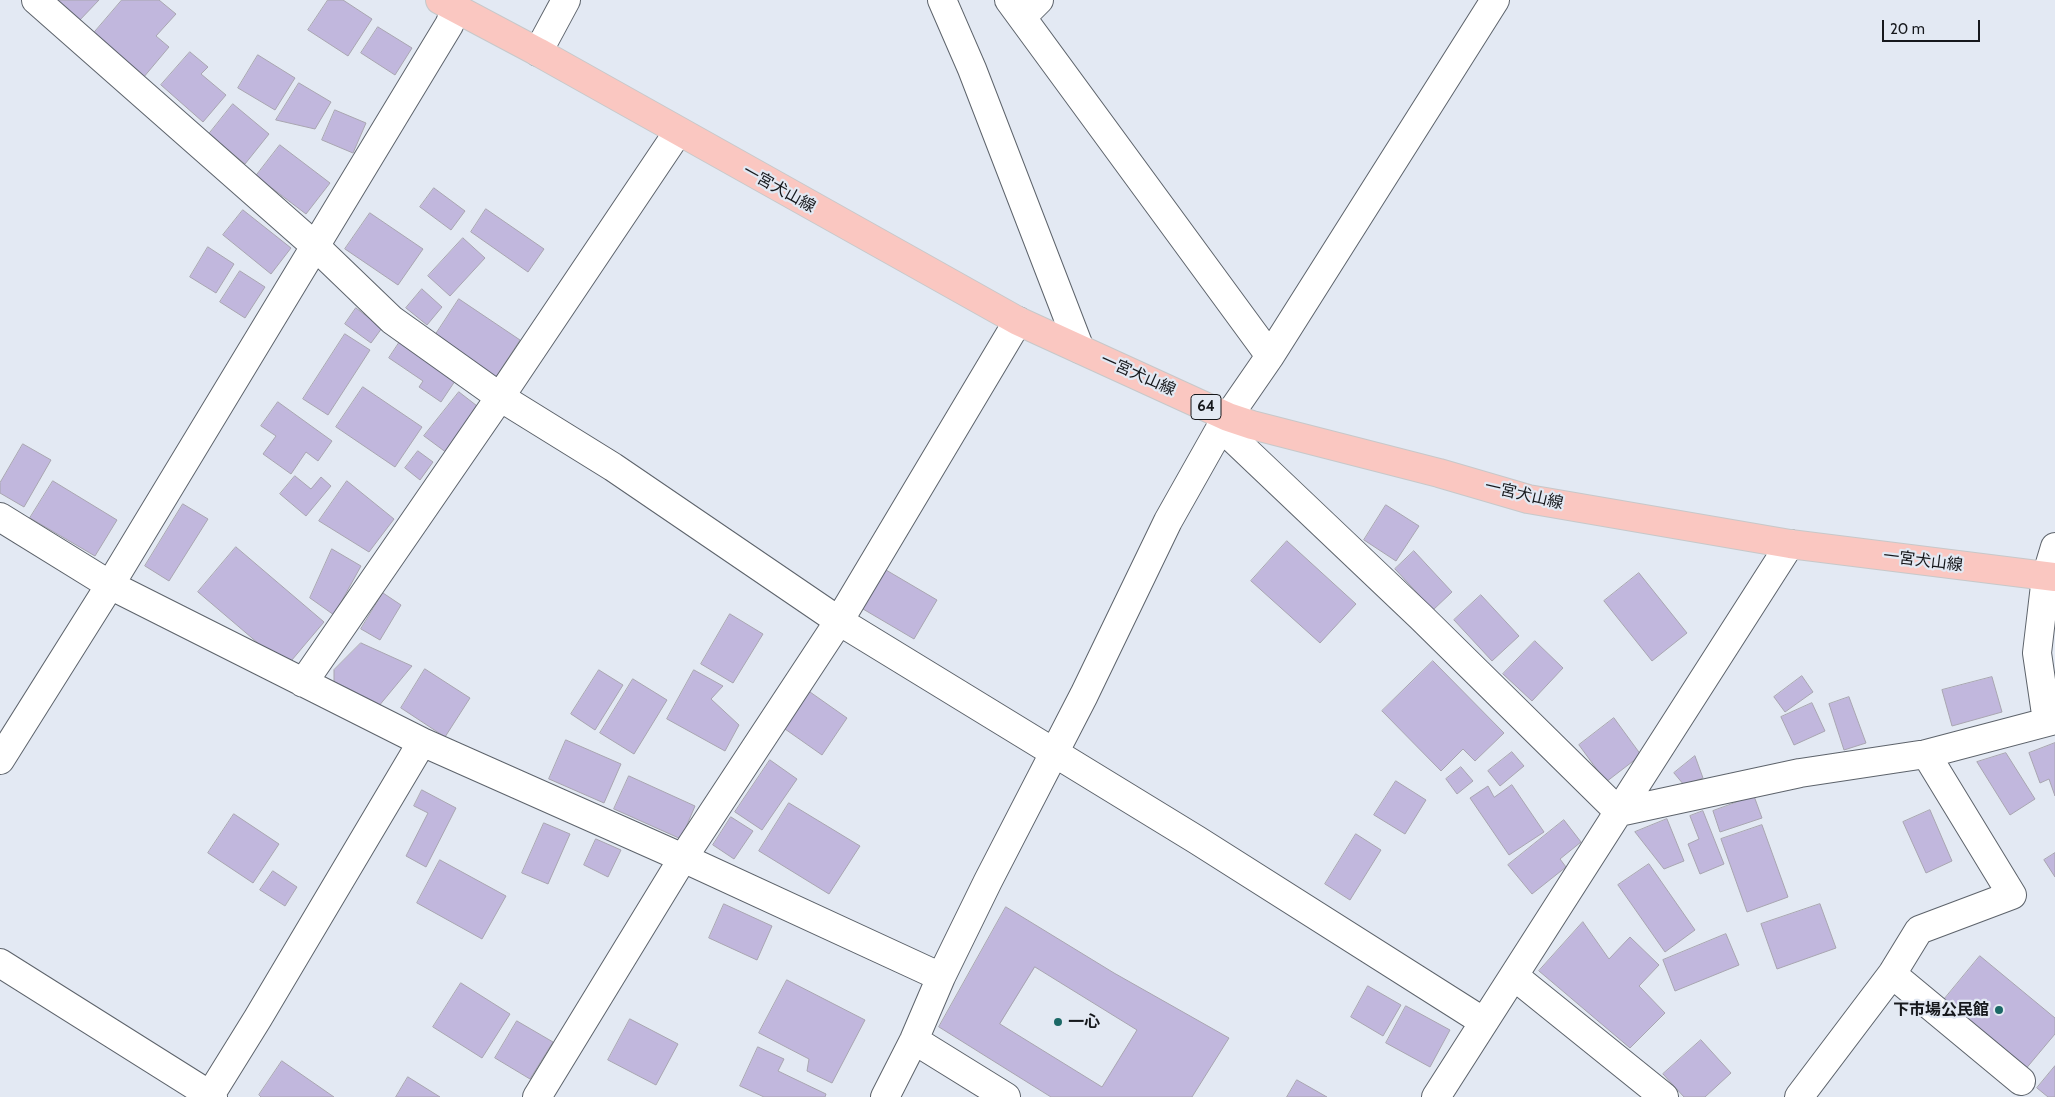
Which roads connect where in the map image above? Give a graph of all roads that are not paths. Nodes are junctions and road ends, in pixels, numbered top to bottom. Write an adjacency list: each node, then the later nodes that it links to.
1 (36, 0): 9 (street)
2 (566, 0): 7 (street)
3 (942, 0): 11 (street)
4 (1496, 0): 12 (street)
5 (448, 5): 7 (main road, 一宮犬山線 / 64); 9 (street)
6 (1023, 6): 12 (street)
7 (538, 52): 8 (main road, 一宮犬山線 / 64)
8 (678, 132): 10 (main road, 一宮犬山線 / 64); 13 (street)
9 (314, 245): 13 (street); 19 (street)
10 (1018, 322): 11 (main road, 一宮犬山線 / 64); 20 (street)
11 (1080, 349): 14 (main road, 一宮犬山線 / 64)
12 (1270, 356): 14 (street)
13 (500, 397): 20 (street); 21 (street)
14 (1225, 422): 16 (main road, 一宮犬山線 / 64); 24 (street); 27 (street)
15 (0, 517): 19 (street)
16 (1790, 544): 18 (main road, 一宮犬山線 / 64); 27 (street)
17 (2055, 547): 18 (street)
18 (2050, 577): 22 (street)
19 (110, 586): 21 (street); 26 (street)
20 (839, 621): 24 (street); 28 (street)
21 (303, 683): 23 (street)
22 (2051, 720): 25 (street)
23 (422, 742): 28 (street); 36 (street)
24 (1054, 751): 32 (street); 33 (street)
25 (1926, 754): 27 (street); 30 (street)
26 (0, 760)
27 (1620, 812): 31 (street)
28 (683, 858): 32 (street); 37 (street)
29 (0, 963): 36 (street)
30 (1892, 974): 35 (street); 42 (street)
31 (1514, 976): 33 (street); 41 (street)
32 (941, 977): 34 (street)
33 (1484, 1022): 40 (street)
34 (914, 1040): 38 (street); 39 (street)
35 (2021, 1081)
36 (211, 1096)
37 (537, 1097)
38 (885, 1097)
39 (1006, 1097)
40 (1436, 1097)
41 (1664, 1097)
42 (1799, 1097)

